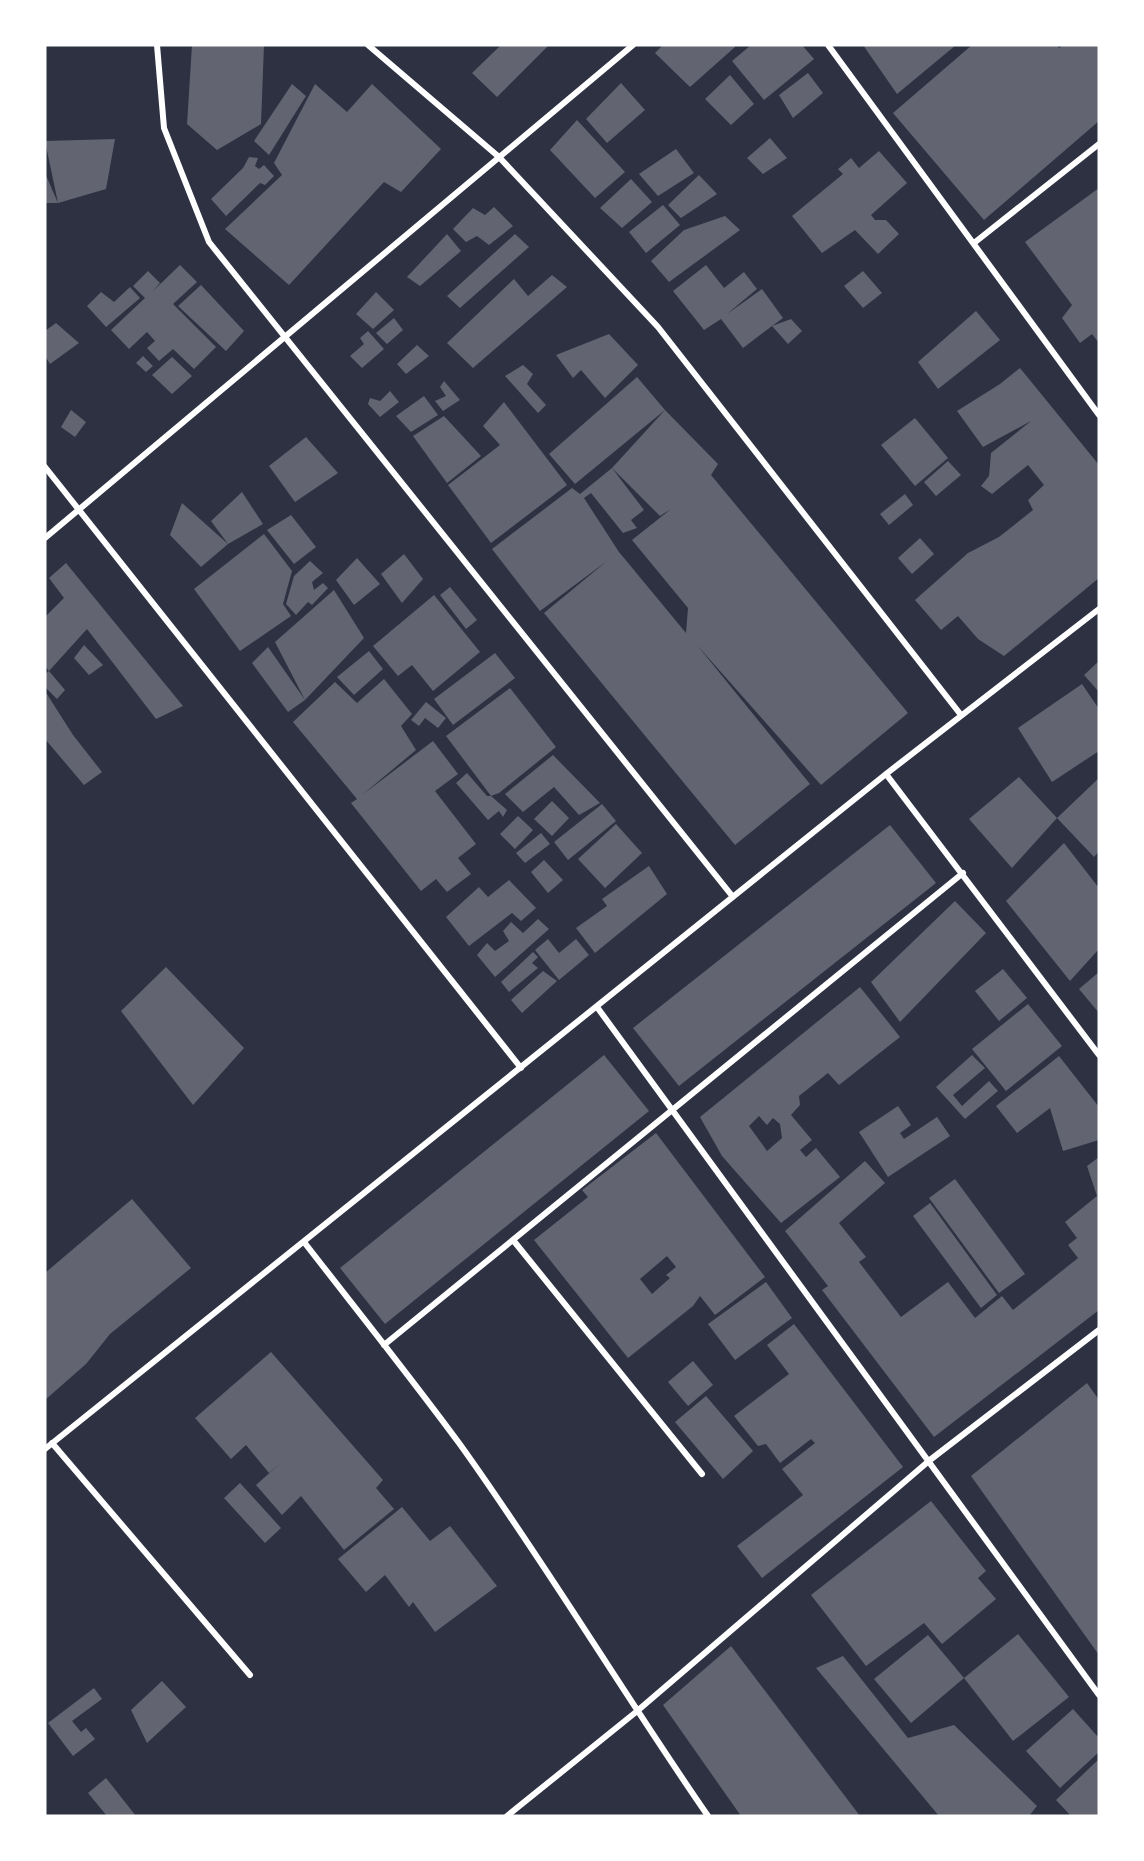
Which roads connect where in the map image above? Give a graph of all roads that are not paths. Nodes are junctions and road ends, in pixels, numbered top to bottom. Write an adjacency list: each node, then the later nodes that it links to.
1 (157, 45): 8 (street)
2 (368, 45): 6 (street)
3 (633, 45): 6 (street)
4 (828, 45): 7 (street)
5 (1099, 144): 7 (street)
6 (499, 157): 8 (street); 14 (street)
7 (974, 243): 9 (street)
8 (284, 338): 11 (street); 17 (street)
9 (1099, 415)
10 (45, 467): 11 (street)
11 (77, 511): 12 (street); 20 (street)
12 (45, 538)
13 (1099, 609): 14 (street)
14 (961, 715): 15 (street)
15 (886, 774): 16 (street); 17 (street)
16 (963, 873): 19 (street); 21 (street)
17 (733, 897): 18 (street)
18 (597, 1006): 20 (street); 21 (street)
19 (1099, 1055)
20 (520, 1068): 23 (street)
21 (673, 1109): 22 (street); 28 (street)
22 (513, 1240): 25 (street); 29 (street)
23 (304, 1242): 25 (street); 26 (street)
24 (1099, 1330): 28 (street)
25 (384, 1344): 32 (street)
26 (52, 1443): 27 (street); 30 (street)
27 (45, 1449)
28 (930, 1460): 31 (street); 32 (street)
29 (702, 1474)
30 (250, 1675)
31 (1099, 1695)
32 (636, 1712): 33 (street); 34 (street)
33 (507, 1816)
34 (708, 1816)

